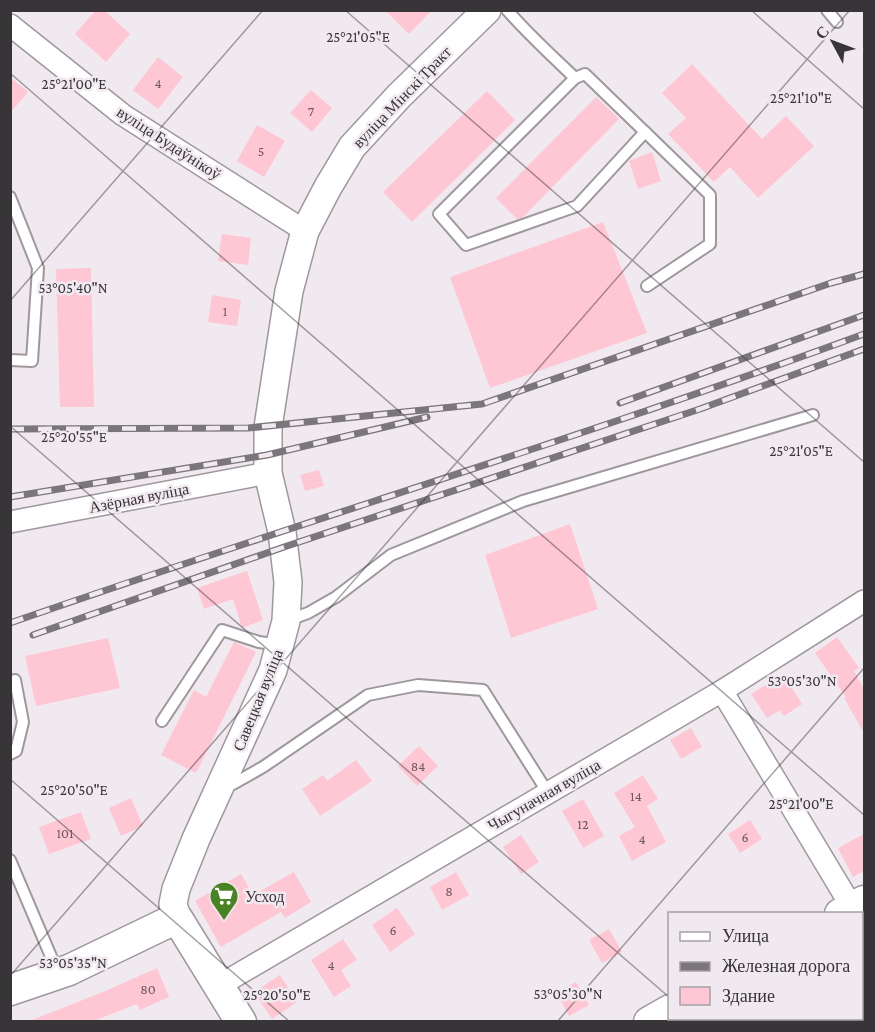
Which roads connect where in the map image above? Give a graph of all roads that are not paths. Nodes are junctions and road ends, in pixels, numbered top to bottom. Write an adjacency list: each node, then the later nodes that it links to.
1 (487, 10): 9 (street, вуліца Мінскі Тракт)
2 (507, 10): 6 (lane)
3 (827, 10): 4 (lane)
4 (837, 22)
5 (10, 25): 9 (street, вуліца Будаўнікоў)
6 (575, 78): 7 (lane); 7 (lane)
7 (645, 132): 10 (lane)
8 (10, 197): 12 (lane)
9 (305, 231): 11 (street, вуліца Мінскі Тракт)
10 (647, 286)
11 (289, 291): 14 (street, Савецкая вуліца)
12 (10, 360)
13 (813, 415): 17 (lane)
14 (268, 473): 15 (street, Азёрная вуліца); 17 (street, Савецкая вуліца)
15 (10, 522)
16 (864, 601): 19 (street, Чыгуначная вуліца)
17 (283, 633): 20 (lane); 22 (street, Савецкая вуліца)
18 (15, 680): 21 (lane)
19 (722, 691): 23 (street, Чыгуначная вуліца); 25 (street)
20 (162, 722)
21 (10, 754)
22 (221, 785): 23 (lane); 26 (street, Савецкая вуліца)
23 (548, 793): 28 (street, Чыгуначная вуліца)
24 (10, 860): 27 (lane)
25 (855, 912)
26 (177, 918): 27 (main road); 28 (main road)
27 (58, 973): 29 (main road)
28 (220, 985): 31 (main road)
29 (10, 990)
30 (668, 1011): 32 (main road)
31 (241, 1022)
32 (649, 1022)

